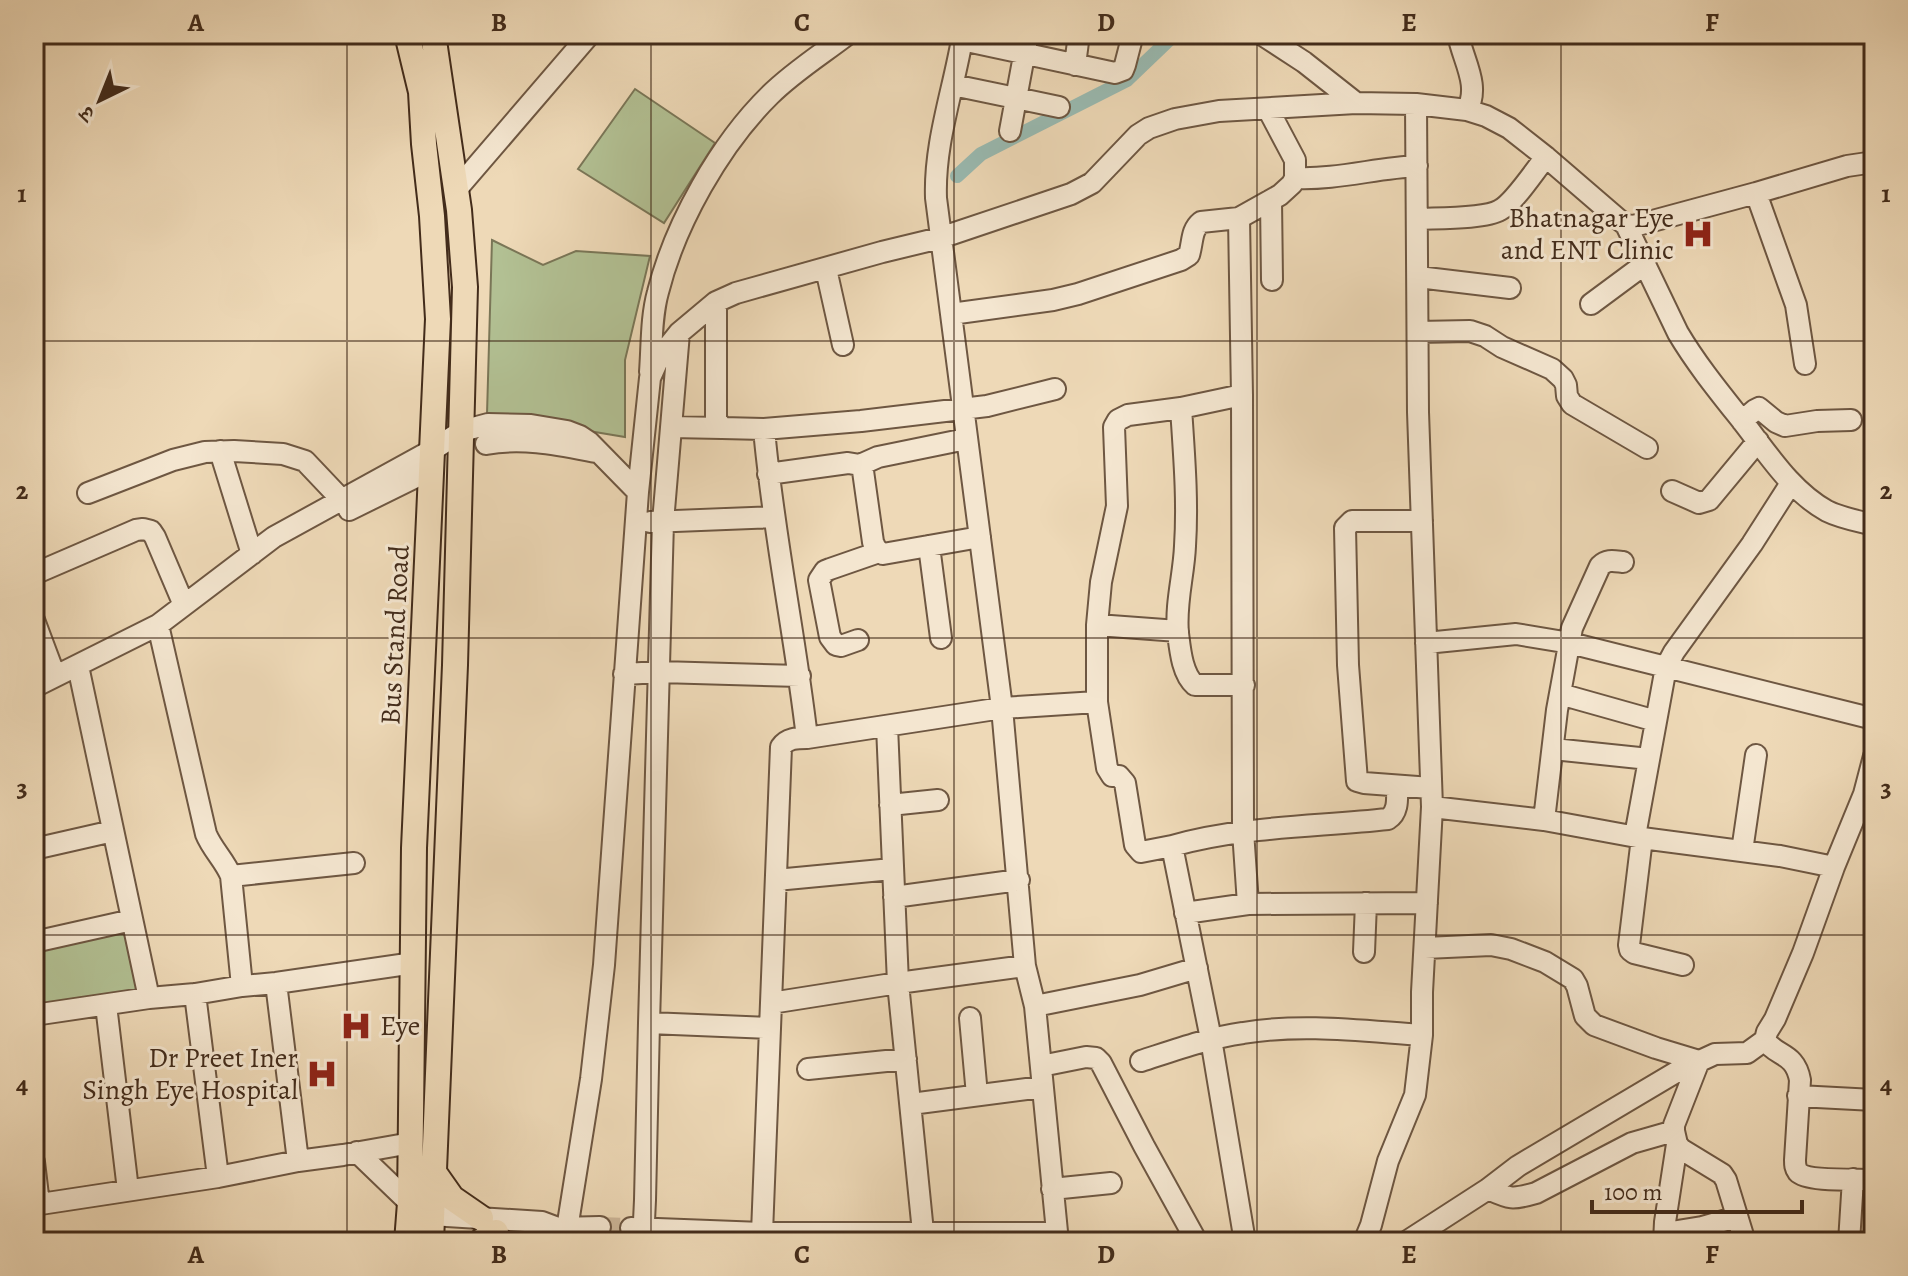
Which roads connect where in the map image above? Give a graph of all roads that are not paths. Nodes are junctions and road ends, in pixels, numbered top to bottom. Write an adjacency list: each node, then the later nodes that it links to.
1 (407, 34): 60 (main road, Bus Stand Road)
2 (433, 34): 24 (main road, Bus Stand Road)
3 (590, 34): 24 (street)
4 (848, 34): 43 (street)
5 (1079, 34): 11 (street)
6 (1133, 34): 11 (street)
7 (1458, 34): 18 (street)
8 (962, 37): 10 (street); 12 (street)
9 (1274, 37): 14 (street)
10 (1026, 44): 11 (street); 13 (street)
11 (1075, 65)
12 (953, 85): 13 (street); 30 (street)
13 (1016, 98): 16 (street); 19 (street)
14 (1356, 103): 15 (street); 17 (street)
15 (1416, 104): 18 (street); 22 (street)
16 (1059, 107)
17 (1268, 109): 23 (street); 30 (street)
18 (1467, 110): 20 (street)
19 (1010, 131)
20 (1546, 157): 28 (street); 29 (street)
21 (1874, 162): 25 (street)
22 (1417, 166): 23 (street); 28 (street)
23 (1295, 178): 26 (street)
24 (456, 190): 53 (main road, Bus Stand Road)
25 (1756, 193): 29 (street); 42 (street)
26 (1271, 200): 27 (street); 34 (street)
27 (1239, 218): 38 (street); 45 (street)
28 (1418, 219): 33 (street)
29 (1626, 225): 31 (street)
30 (940, 238): 32 (street); 38 (street)
31 (1645, 264): 37 (street); 49 (street)
32 (826, 269): 36 (street); 41 (street)
33 (1418, 277): 35 (street); 39 (street)
34 (1272, 280)
35 (1510, 288)
36 (716, 302): 40 (street); 51 (street)
37 (1591, 304)
38 (951, 314): 46 (street)
39 (1418, 332): 57 (street); 69 (street)
40 (679, 333): 43 (street); 50 (street)
41 (843, 345)
42 (1805, 364)
43 (650, 378): 65 (street)
44 (1055, 389): 46 (street)
45 (1242, 395): 47 (street); 95 (street)
46 (962, 408): 52 (street); 54 (street)
47 (1181, 408): 83 (street); 84 (street)
48 (1851, 420): 49 (street)
49 (1742, 421): 55 (street)
50 (671, 427): 51 (street); 70 (street)
51 (722, 428): 52 (street)
52 (764, 429): 62 (street)
53 (462, 431): 59 (street); 60 (street); 168 (main road, Bus Stand Road)
54 (966, 439): 61 (street); 74 (street)
55 (1758, 441): 63 (street); 64 (street)
56 (486, 444): 59 (street)
57 (1647, 448)
58 (220, 451): 66 (street); 67 (street); 77 (street)
59 (600, 453): 65 (street)
60 (431, 460): 67 (street); 73 (street); 135 (main road, Bus Stand Road)
61 (860, 465): 62 (street); 76 (street)
62 (768, 474): 68 (street)
63 (1791, 483): 72 (street); 90 (street)
64 (1672, 491)
65 (638, 492): 71 (street)
66 (88, 493)
67 (341, 499): 73 (street)
68 (774, 517): 70 (street); 94 (street)
69 (1422, 521): 87 (street); 109 (street)
70 (663, 522): 71 (street); 91 (street)
71 (637, 523): 92 (street)
72 (1874, 525)
73 (295, 527): 77 (street)
74 (980, 537): 75 (street); 99 (street)
75 (929, 546): 76 (street); 85 (street)
76 (879, 552): 86 (street)
77 (252, 554): 80 (street)
78 (1623, 562): 88 (street)
79 (34, 574): 80 (street)
80 (184, 605): 82 (street)
81 (34, 620): 93 (street)
82 (158, 625): 89 (street); 123 (street)
83 (1097, 625): 84 (street); 98 (street)
84 (1178, 631): 95 (street)
85 (941, 638)
86 (858, 640)
87 (1426, 643): 88 (street); 110 (street)
88 (1570, 643): 90 (street); 97 (street)
89 (78, 666): 93 (street); 114 (street)
90 (1666, 667): 100 (street); 101 (street)
91 (660, 672): 92 (street); 94 (street); 149 (street)
92 (624, 674): 182 (street)
93 (55, 676): 96 (street)
94 (800, 676): 103 (street)
95 (1244, 685): 115 (street)
96 (34, 687)
97 (1560, 694): 101 (street); 104 (street)
98 (1097, 702): 99 (street); 117 (street)
99 (1002, 708): 102 (street); 125 (street)
100 (1874, 719)
101 (1656, 721): 107 (street)
102 (887, 726): 103 (street); 112 (street)
103 (807, 738): 124 (street)
104 (1553, 749): 107 (street); 113 (street)
105 (1756, 755): 119 (street)
106 (1874, 756): 108 (street)
107 (1649, 759): 116 (street)
108 (1871, 784): 121 (street)
109 (1397, 786): 110 (street); 115 (street)
110 (1432, 798): 113 (street); 128 (street)
111 (938, 800): 112 (street)
112 (890, 805): 122 (street)
113 (1544, 820): 116 (street)
114 (113, 831): 118 (street); 131 (street)
115 (1243, 831): 117 (street); 129 (street)
116 (1638, 837): 119 (street); 136 (street)
117 (1172, 846): 130 (street)
118 (34, 849)
119 (1742, 851): 121 (street)
120 (354, 863): 123 (street)
121 (1834, 867): 153 (street)
122 (892, 869): 124 (street); 126 (street)
123 (231, 876): 141 (street)
124 (776, 880): 144 (street)
125 (1019, 880): 126 (street); 137 (street)
126 (894, 897): 140 (street)
127 (1366, 903): 128 (street); 129 (street); 134 (street)
128 (1427, 903): 133 (street)
129 (1248, 904): 130 (street)
130 (1185, 913): 138 (street)
131 (132, 920): 132 (street); 143 (street)
132 (34, 942)
133 (1425, 948): 151 (street); 156 (street)
134 (1364, 952)
135 (414, 963): 139 (street); 164 (main road, Bus Stand Road)
136 (1683, 965)
137 (1025, 966): 140 (street); 146 (street)
138 (1197, 968): 146 (street); 152 (street)
139 (276, 983): 141 (street); 166 (street)
140 (898, 983): 144 (street); 154 (street)
141 (242, 986): 142 (street)
142 (195, 994): 143 (street); 169 (street)
143 (149, 998): 145 (street)
144 (771, 1003): 150 (street)
145 (106, 1005): 147 (street); 175 (street)
146 (1035, 1006): 158 (street)
147 (34, 1015)
148 (970, 1018): 159 (street)
149 (649, 1023): 150 (street); 183 (street)
150 (770, 1028): 184 (street)
151 (1422, 1035): 152 (street); 192 (street)
152 (1211, 1039): 155 (street); 191 (street)
153 (1765, 1040): 156 (street); 160 (street)
154 (906, 1059): 157 (street); 162 (street)
155 (1141, 1061)
156 (1699, 1061): 163 (street); 174 (street)
157 (808, 1069)
158 (1042, 1076): 159 (street); 173 (street); 190 (street)
159 (977, 1095): 162 (street)
160 (1798, 1096): 161 (street); 170 (street)
161 (1874, 1100)
162 (911, 1104): 181 (street)
163 (1676, 1138): 174 (street); 177 (street); 188 (street)
164 (411, 1143): 165 (street); 178 (main road, Bus Stand Road)
165 (350, 1154): 166 (street); 178 (street)
166 (298, 1161): 169 (street)
167 (34, 1162): 176 (street)
168 (433, 1171): 178 (main road, Bus Stand Road); 180 (main road)
169 (218, 1177): 175 (street)
170 (1853, 1179): 171 (street); 195 (street)
171 (1874, 1180)
172 (1111, 1183): 173 (street)
173 (1052, 1189): 187 (street)
174 (1488, 1189): 193 (street)
175 (128, 1190): 176 (street)
176 (36, 1204)
177 (1737, 1217): 188 (street); 194 (street)
178 (423, 1221): 180 (street); 189 (main road, Bus Stand Road)
179 (600, 1227): 182 (street)
180 (486, 1231): 182 (street)
181 (923, 1232): 185 (street); 186 (street)
182 (564, 1233)
183 (639, 1233): 184 (street)
184 (762, 1233): 185 (street)
185 (864, 1237)
186 (1003, 1237): 187 (street)
187 (1057, 1238)
188 (1664, 1238)
189 (407, 1242)
190 (1197, 1242)
191 (1245, 1242)
192 (1364, 1242)
193 (1406, 1242)
194 (1745, 1242)
195 (1849, 1242)

